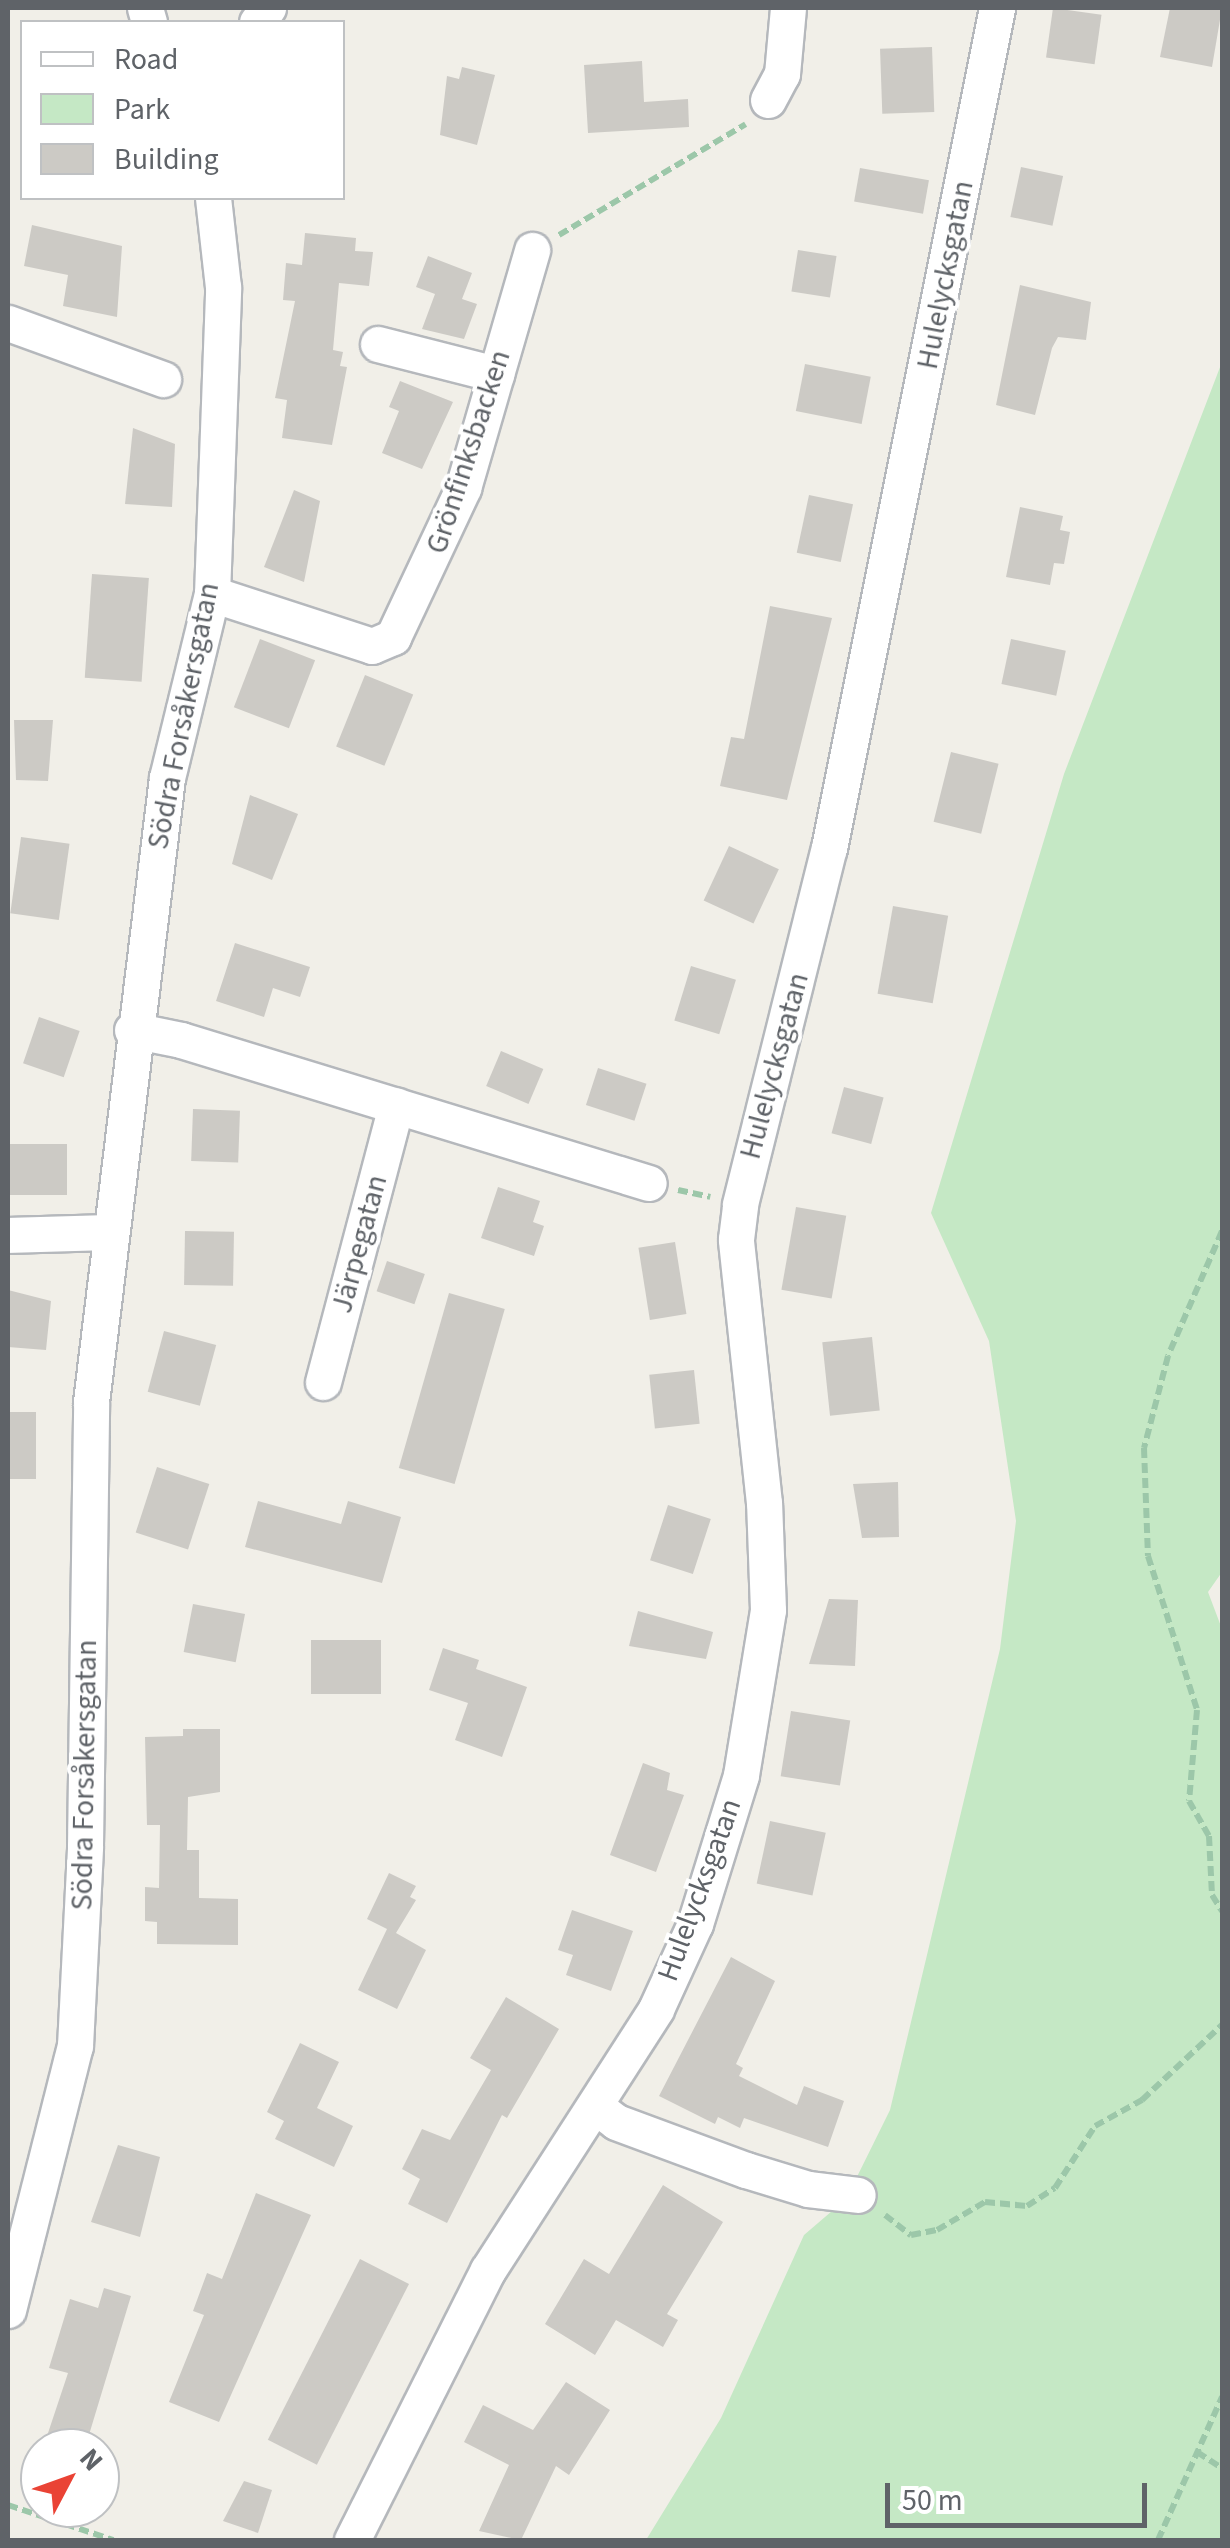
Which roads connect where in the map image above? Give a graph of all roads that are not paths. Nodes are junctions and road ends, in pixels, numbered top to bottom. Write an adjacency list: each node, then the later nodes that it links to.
1 (788, 8): 3 (street)
2 (997, 8): 17 (street, Hulelycksgatan)
3 (768, 100)
4 (213, 200): 10 (street, Södra Forsåkersgatan)
5 (532, 250): 8 (street, Grönfinksbacken)
6 (8, 323): 9 (street)
7 (378, 344): 8 (street)
8 (496, 374): 10 (street, Grönfinksbacken)
9 (163, 379)
10 (212, 594): 11 (street, Södra Forsåkersgatan)
11 (132, 1030): 12 (street); 14 (street, Södra Forsåkersgatan)
12 (396, 1105): 13 (street); 16 (street, Järpegatan)
13 (650, 1183)
14 (108, 1232): 15 (street); 19 (street, Södra Forsåkersgatan)
15 (8, 1235)
16 (323, 1382)
17 (595, 2106): 18 (street); 20 (street, Hulelycksgatan)
18 (858, 2194)
19 (8, 2310)
20 (352, 2540)

